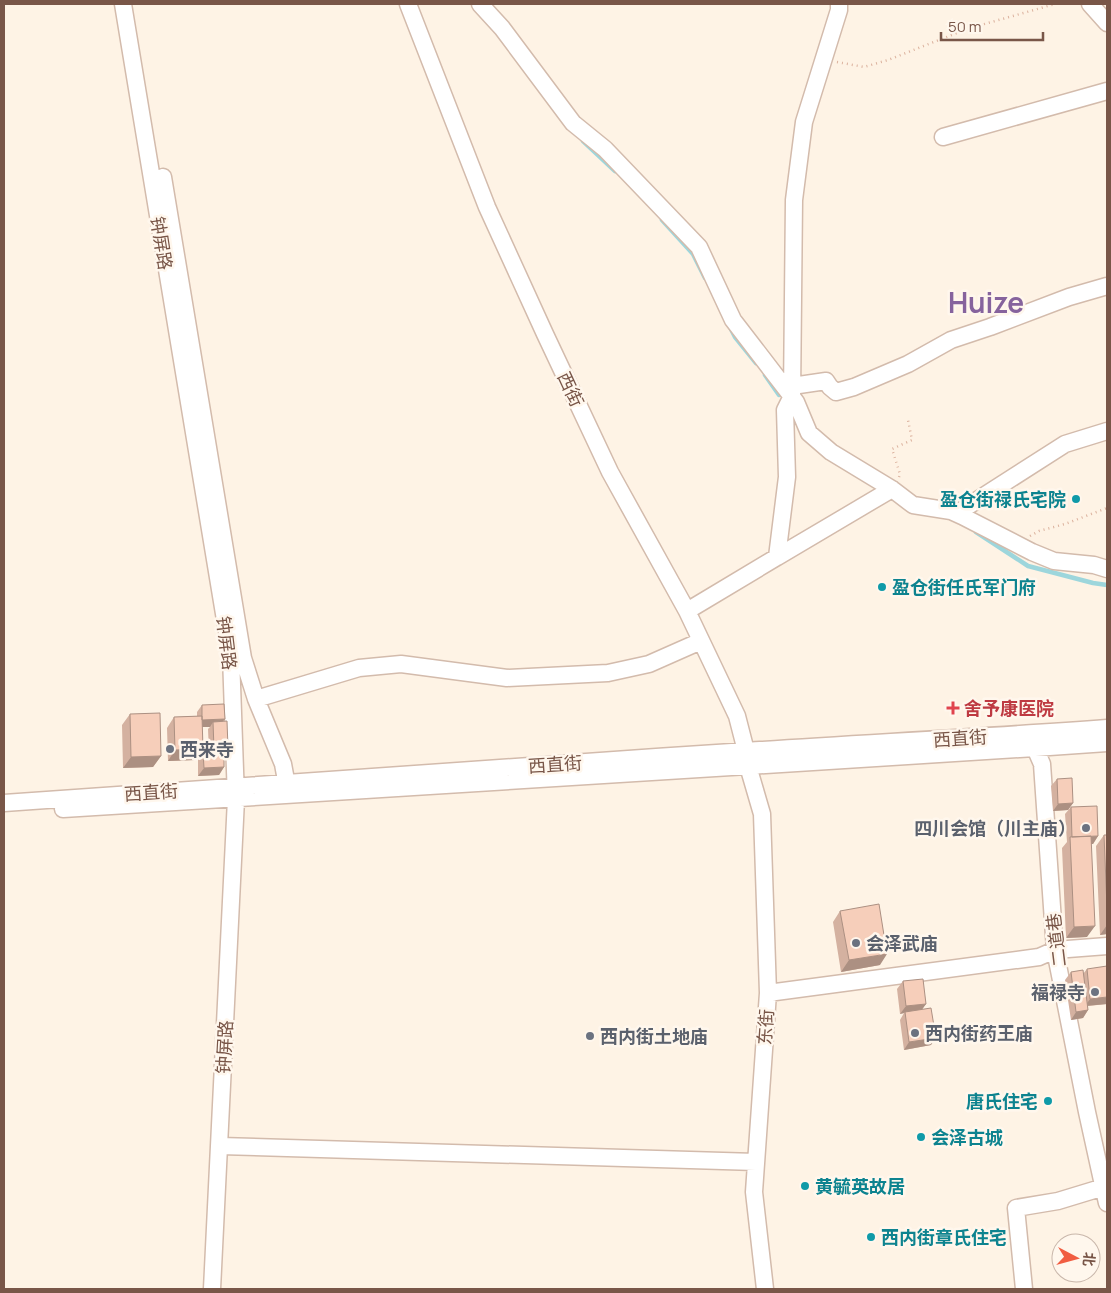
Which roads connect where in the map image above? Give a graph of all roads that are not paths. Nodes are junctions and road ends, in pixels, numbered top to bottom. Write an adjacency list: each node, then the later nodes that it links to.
1 (123, 4): 25 (street, 钟屏路)
2 (134, 4): 19 (street, 钟屏路)
3 (408, 4): 17 (street, 西街)
4 (480, 4): 11 (street)
5 (839, 4): 11 (street)
6 (1090, 4): 7 (street)
7 (1107, 23)
8 (1107, 91): 9 (street)
9 (944, 136)
10 (1107, 286): 11 (street)
11 (792, 391): 13 (street); 15 (street)
12 (1107, 431): 14 (street)
13 (892, 489): 14 (street); 15 (street)
14 (962, 516): 16 (street)
15 (777, 557): 17 (street)
16 (1107, 569)
17 (687, 611): 18 (street, 西街)
18 (701, 641): 19 (street); 23 (street, 西街)
19 (256, 699): 24 (street, 钟屏路)
20 (1107, 728): 21 (street, 西直街)
21 (1034, 741): 22 (street, 西直街); 23 (street, 西直街); 29 (street, 二道巷)
22 (1107, 743)
23 (747, 758): 24 (street, 西直街); 30 (street, 东街)
24 (287, 789): 25 (street, 西直街)
25 (236, 792): 26 (street, 西直街); 27 (street, 西直街); 31 (street, 钟屏路)
26 (4, 803)
27 (4, 813)
28 (1107, 946): 29 (street)
29 (1055, 950): 30 (street); 33 (street, 二道巷)
30 (768, 993): 32 (street, 东街)
31 (220, 1146): 32 (street); 35 (street, 钟屏路)
32 (756, 1162): 36 (street, 东街)
33 (1104, 1187): 34 (street, 二道巷); 37 (street)
34 (1107, 1203)
35 (212, 1289)
36 (765, 1289)
37 (1024, 1289)

